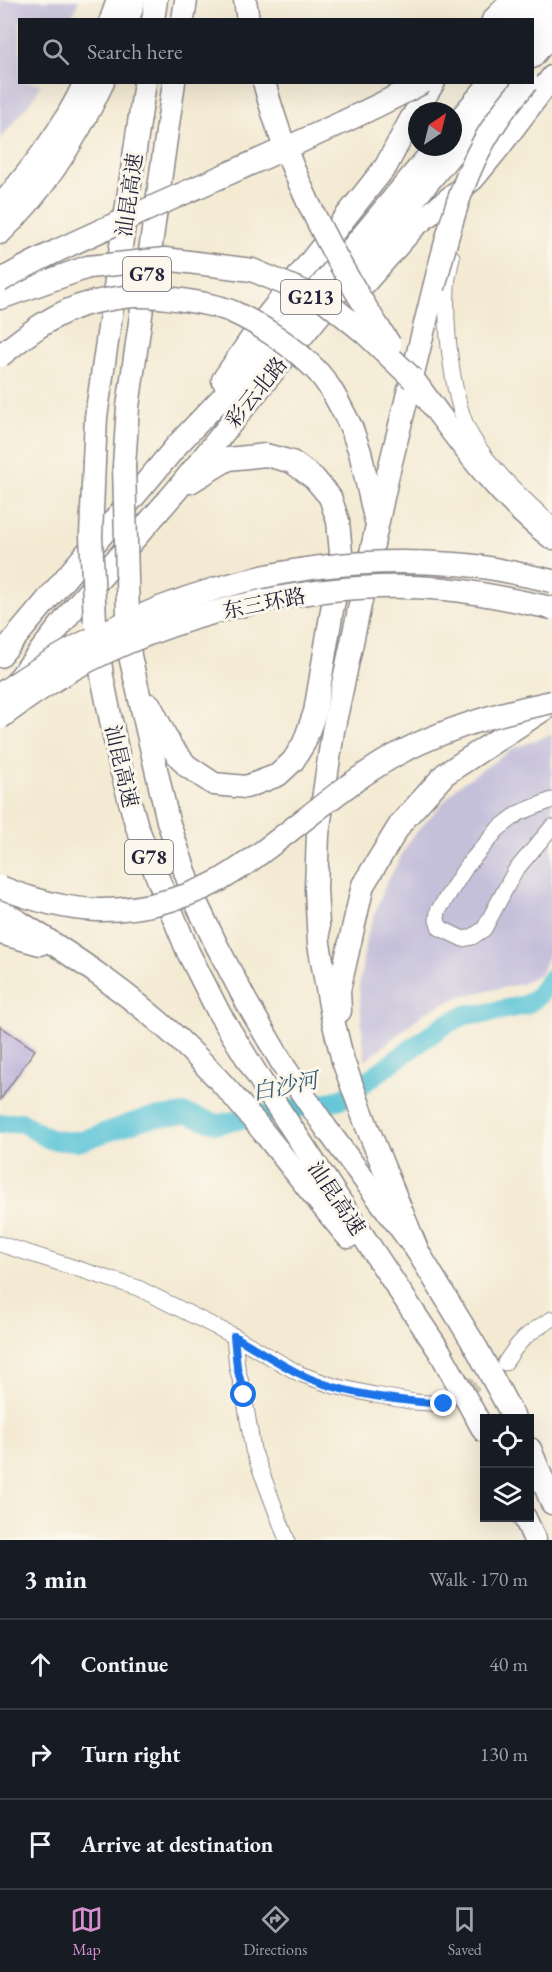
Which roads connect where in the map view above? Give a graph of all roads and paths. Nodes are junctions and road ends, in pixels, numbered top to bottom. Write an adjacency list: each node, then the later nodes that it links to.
1 (156, 0): 7 (highway)
2 (186, 0): 8 (highway)
3 (245, 0): 9 (highway)
4 (513, 0): 10 (highway)
5 (533, 0): 11 (highway)
6 (552, 8): 12 (highway)
7 (153, 18)
8 (183, 18)
9 (248, 18)
10 (495, 18)
11 (515, 18)
12 (534, 30)
13 (552, 33): 15 (highway)
14 (552, 52): 16 (highway)
15 (534, 55)
16 (534, 73)
17 (552, 77): 30 (highway)
18 (84, 84): 31 (highway)
19 (102, 84): 31 (highway)
20 (145, 84): 63 (highway, 汕昆高速 / G78, bridge)
21 (174, 84): 46 (highway, 汕昆高速 / G78, bridge)
22 (265, 84): 37 (highway, bridge)
23 (420, 84): 34 (highway, bridge)
24 (433, 84): 38 (highway)
25 (488, 84): 28 (highway)
26 (509, 84): 39 (highway, 彩云北路 / G213)
27 (524, 84): 42 (highway, bridge)
28 (462, 116)
29 (429, 156): 38 (highway, 彩云北路 / G213)
30 (473, 179): 39 (highway); 41 (street)
31 (10, 211): 32 (highway); 33 (highway)
32 (0, 233)
33 (0, 238)
34 (0, 281)
35 (0, 298): 37 (highway, bridge)
36 (0, 356): 42 (highway, bridge)
37 (413, 379): 43 (highway)
38 (179, 443): 47 (highway, 彩云北路 / G213)
39 (210, 448): 40 (highway, 彩云北路 / G213)
40 (176, 491): 46 (highway); 48 (highway, 彩云北路 / G213)
41 (552, 525)
42 (377, 526): 59 (highway)
43 (552, 538)
44 (552, 581): 49 (highway, 东三环路, bridge)
45 (552, 608): 52 (highway, 东三环路, bridge)
46 (130, 644): 61 (highway, 汕昆高速 / G78)
47 (0, 656)
48 (33, 662): 50 (highway, 彩云北路 / G213); 52 (highway)
49 (0, 694)
50 (0, 700)
51 (552, 703): 55 (highway, bridge); 59 (highway)
52 (0, 718)
53 (552, 800): 54 (street)
54 (552, 827)
55 (0, 887)
56 (0, 910): 58 (highway)
57 (0, 933): 58 (highway)
58 (78, 959): 63 (highway)
59 (341, 1051): 61 (highway)
60 (0, 1244): 64 (street)
61 (418, 1252): 67 (highway, 汕昆高速 / G78)
62 (552, 1319): 65 (street)
63 (421, 1323): 68 (highway, 汕昆高速 / G78)
64 (234, 1336): 66 (street); 72 (street)
65 (505, 1363)
66 (444, 1404)
67 (511, 1414)
68 (480, 1424)
69 (534, 1459): 70 (highway)
70 (552, 1503)
71 (527, 1522): 73 (highway)
72 (287, 1540)
73 (535, 1540)

